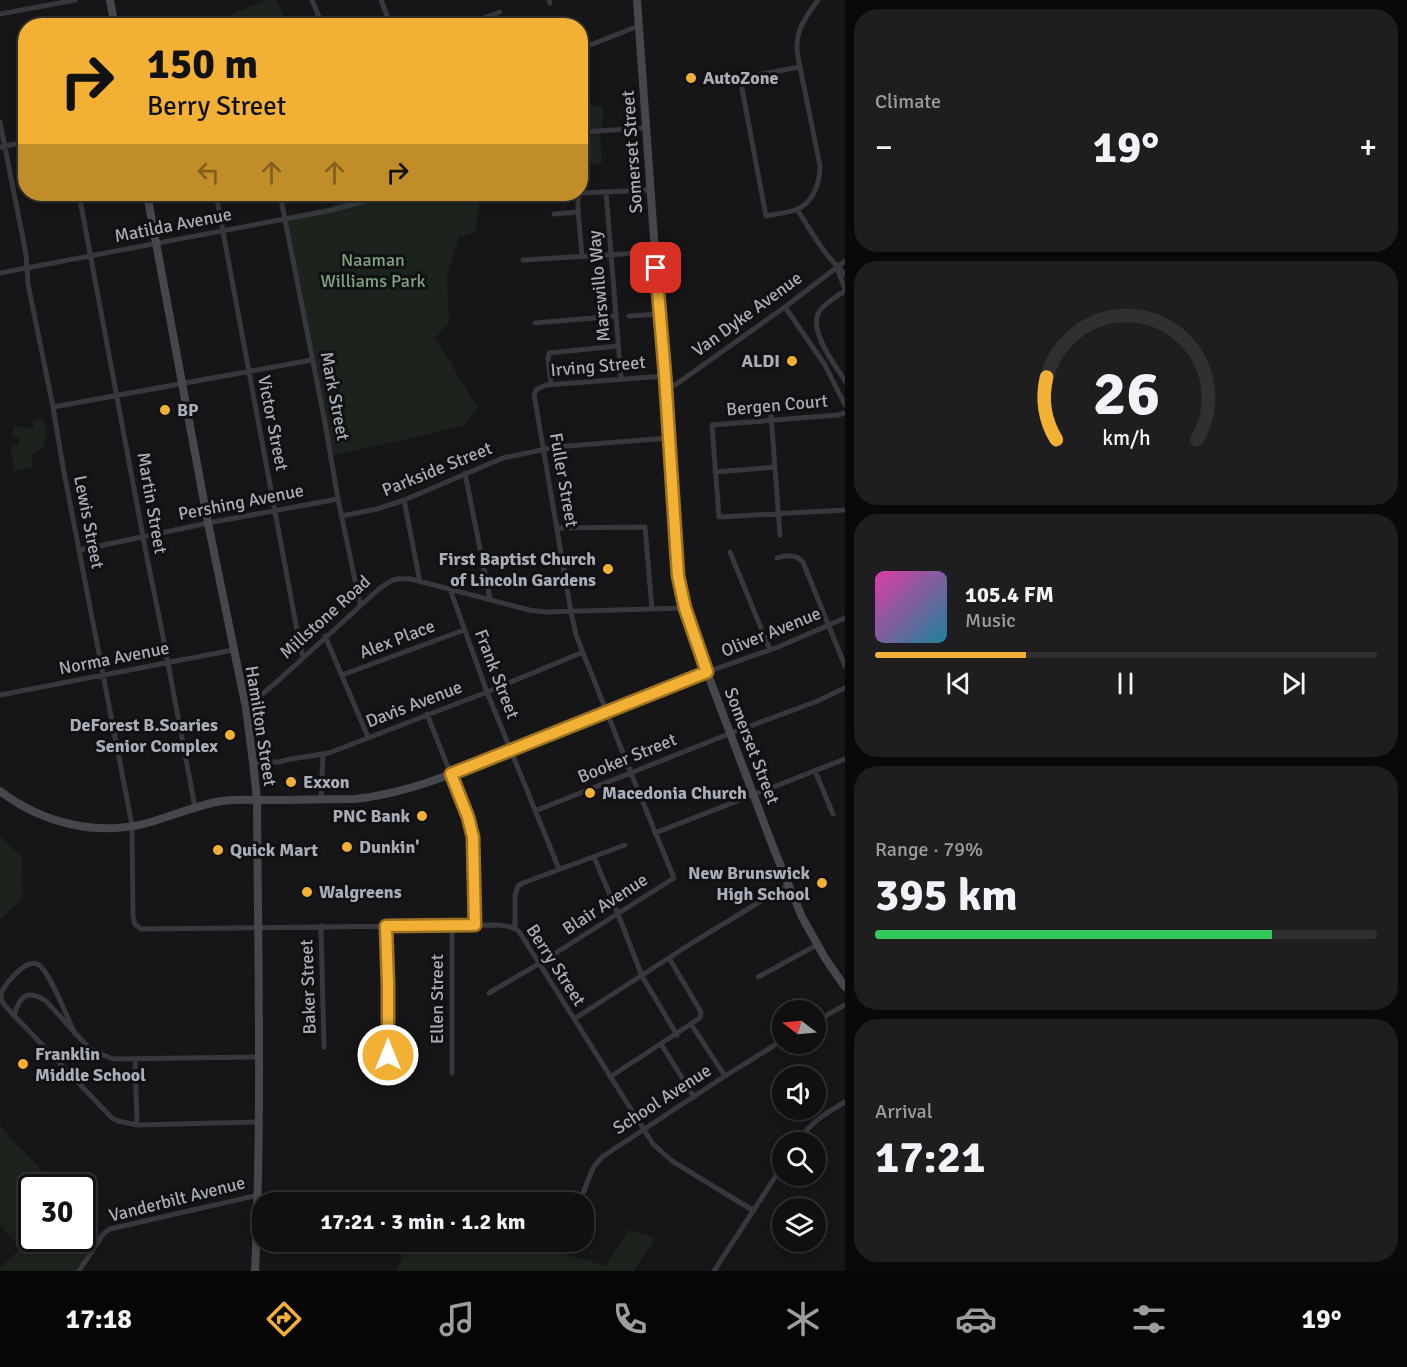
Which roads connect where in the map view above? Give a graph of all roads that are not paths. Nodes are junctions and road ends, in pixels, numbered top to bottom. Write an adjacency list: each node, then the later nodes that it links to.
1 (75, 0): 8 (street)
2 (110, 0): 9 (main road)
3 (312, 0): 10 (street)
4 (381, 0): 11 (street)
5 (636, 0): 13 (main road, Somerset Street)
6 (818, 0): 15 (street)
7 (500, 12): 12 (street)
8 (0, 14)
9 (113, 18)
10 (319, 18)
11 (388, 18)
12 (484, 18)
13 (638, 26): 14 (street); 17 (main road, Somerset Street)
14 (588, 46)
15 (800, 67): 31 (street); 31 (street)
16 (0, 123): 20 (street, Lewis Street)
17 (646, 128): 18 (street); 21 (main road, Somerset Street)
18 (588, 132)
19 (18, 143): 20 (street)
20 (2, 146): 43 (street, Lewis Street)
21 (650, 190): 22 (street); 36 (main road, Somerset Street)
22 (606, 192): 23 (street); 37 (street, Marswillo Way)
23 (588, 193)
24 (148, 201): 35 (main road, Hamilton Street)
25 (217, 201): 34 (street, Victor Street)
26 (281, 201): 33 (street, Mark Street)
27 (363, 201): 33 (street, Matilda Avenue)
28 (578, 201): 30 (street)
29 (81, 205): 38 (street, Martin Street)
30 (578, 208): 32 (street); 39 (street)
31 (797, 209): 42 (street)
32 (554, 214)
33 (285, 219): 34 (street, Matilda Avenue); 53 (street, Mark Street)
34 (222, 231): 35 (street, Matilda Avenue); 54 (street, Victor Street)
35 (156, 243): 38 (street, Matilda Avenue); 58 (main road, Hamilton Street)
36 (655, 252): 37 (street); 48 (main road, Somerset Street)
37 (611, 254): 39 (street); 49 (street, Marswillo Way)
38 (90, 255): 43 (street, Matilda Avenue); 62 (street, Martin Street)
39 (582, 256): 40 (street)
40 (523, 260)
41 (844, 261): 42 (street, Van Dyke Avenue)
42 (836, 267): 45 (street); 46 (street); 47 (street, Van Dyke Avenue)
43 (27, 268): 44 (street, Matilda Avenue); 65 (street, Lewis Street)
44 (0, 273)
45 (844, 274)
46 (844, 290): 57 (street)
47 (785, 307): 60 (street, Van Dyke Avenue); 64 (street)
48 (660, 314): 50 (street); 55 (main road, Somerset Street)
49 (616, 316): 51 (street); 52 (street, Marswillo Way)
50 (629, 316)
51 (535, 323)
52 (618, 346): 56 (street, Marswillo Way); 59 (street)
53 (312, 360): 54 (street); 73 (street, Mark Street)
54 (248, 371): 58 (street); 76 (street, Victor Street)
55 (665, 375): 56 (street, Irving Street); 60 (main road, Somerset Street)
56 (621, 378): 59 (street, Irving Street)
57 (844, 381)
58 (182, 384): 62 (street); 79 (main road, Hamilton Street)
59 (551, 384): 61 (street, Irving Street)
60 (666, 386): 68 (main road, Somerset Street)
61 (535, 392): 69 (street, Fuller Street)
62 (117, 396): 65 (street); 82 (street, Martin Street)
63 (770, 402): 67 (street)
64 (844, 405)
65 (53, 407): 83 (street, Lewis Street)
66 (844, 413): 67 (street, Bergen Court)
67 (772, 421): 70 (street); 71 (street, Bergen Court)
68 (669, 438): 69 (street, Parkside Street); 90 (main road, Somerset Street)
69 (543, 449): 72 (street, Parkside Street); 80 (street, Fuller Street)
70 (775, 467): 71 (street); 77 (street)
71 (715, 472): 77 (street)
72 (465, 473): 74 (street, Parkside Street); 88 (street)
73 (338, 499): 76 (street, Pershing Avenue); 78 (street, Mark Street)
74 (404, 500): 78 (street, Parkside Street); 86 (street)
75 (844, 510): 77 (street)
76 (274, 512): 79 (street, Pershing Avenue); 100 (street, Victor Street)
77 (778, 514): 81 (street)
78 (342, 516): 89 (street, Mark Street)
79 (208, 523): 82 (street, Pershing Avenue); 98 (main road, Hamilton Street)
80 (557, 528): 91 (street); 92 (street, Fuller Street)
81 (780, 535)
82 (143, 536): 83 (street, Pershing Avenue); 101 (street, Martin Street)
83 (80, 550): 105 (street, Lewis Street)
84 (730, 552): 97 (street)
85 (777, 558): 94 (street)
86 (420, 582): 87 (street, Millstone Road); 89 (street, Millstone Road)
87 (450, 589): 88 (street, Millstone Road); 95 (street, Frank Street)
88 (490, 600): 92 (street, Millstone Road)
89 (360, 604): 96 (street, Millstone Road)
90 (685, 608): 91 (street, Millstone Road); 103 (main road, Somerset Street)
91 (652, 609): 92 (street, Millstone Road)
92 (571, 612): 99 (street, Fuller Street)
93 (844, 618): 94 (street, Oliver Avenue)
94 (828, 625): 97 (street, Oliver Avenue); 102 (street)
95 (464, 630): 104 (street, Alex Place); 107 (street, Frank Street)
96 (325, 636): 100 (street, Millstone Road); 104 (street)
97 (770, 650): 103 (street, Oliver Avenue)
98 (233, 651): 101 (street, Norma Avenue); 109 (main road, Hamilton Street)
99 (583, 651): 107 (street, Davis Avenue); 110 (street, Fuller Street)
100 (303, 657): 109 (street, Millstone Road)
101 (168, 663): 105 (street, Norma Avenue); 125 (street, Martin Street)
102 (844, 666)
103 (707, 672): 110 (main road); 112 (main road, Somerset Street)
104 (342, 675): 113 (street)
105 (104, 676): 108 (street, Norma Avenue); 128 (street, Lewis Street)
106 (844, 688): 112 (street, Booker Street)
107 (487, 692): 111 (street, Davis Avenue); 114 (street, Frank Street)
108 (0, 695)
109 (246, 708): 117 (main road, Hamilton Street)
110 (607, 712): 114 (main road); 119 (street, Fuller Street)
111 (427, 714): 113 (street, Davis Avenue); 120 (street)
112 (730, 732): 119 (street, Booker Street); 122 (main road, Somerset Street)
113 (368, 738): 115 (street, Davis Avenue)
114 (511, 750): 120 (main road); 126 (street, Frank Street)
115 (322, 755): 117 (street, Davis Avenue); 124 (street)
116 (844, 759): 118 (street)
117 (253, 762): 123 (main road, Hamilton Street)
118 (816, 771): 122 (street); 127 (street)
119 (631, 773): 126 (street, Booker Street); 129 (street, Fuller Street)
120 (451, 774): 124 (main road); 137 (street)
121 (0, 791): 128 (main road)
122 (753, 794): 129 (street); 134 (main road, Somerset Street)
123 (256, 800): 124 (main road); 125 (main road); 141 (main road, Hamilton Street)
124 (321, 800)
125 (195, 807): 128 (main road)
126 (535, 811): 132 (street, Frank Street)
127 (833, 814)
128 (132, 825): 140 (street, Lewis Street)
129 (655, 832): 133 (street, Fuller Street)
130 (625, 845): 131 (street)
131 (594, 857): 132 (street); 135 (street)
132 (559, 869): 142 (street)
133 (674, 878): 135 (street, Blair Avenue)
134 (789, 884): 143 (main road, Somerset Street); 144 (street)
135 (618, 914): 145 (street, Blair Avenue); 146 (street)
136 (452, 925): 137 (street, Berry Street); 139 (street, Berry Street); 163 (street, Ellen Street)
137 (475, 925): 142 (street, Berry Street)
138 (321, 926): 139 (street, Berry Street); 141 (street, Berry Street); 158 (street, Baker Street)
139 (386, 926): 160 (street)
140 (138, 927): 141 (street, Berry Street)
141 (257, 928): 161 (main road, Hamilton Street)
142 (515, 928): 145 (street, Berry Street)
143 (818, 946): 147 (street); 148 (main road, Somerset Street)
144 (669, 958): 146 (street); 154 (street)
145 (540, 963): 149 (street, Blair Avenue); 153 (street, Berry Street)
146 (642, 976): 153 (street); 156 (street)
147 (758, 977)
148 (844, 987)
149 (489, 993)
150 (844, 1005): 151 (street)
151 (826, 1015)
152 (14, 1016): 155 (street); 155 (street); 169 (street)
153 (574, 1019): 165 (street, Berry Street)
154 (692, 1024): 156 (street); 164 (street)
155 (75, 1034): 162 (street)
156 (677, 1035): 157 (street)
157 (661, 1044): 165 (street); 166 (street)
158 (324, 1047)
159 (772, 1047): 164 (street, School Avenue)
160 (388, 1055)
161 (258, 1057): 162 (street); 168 (main road, Hamilton Street)
162 (135, 1059): 169 (street)
163 (452, 1074)
164 (725, 1076): 166 (street, School Avenue)
165 (610, 1077): 170 (street, Berry Street)
166 (693, 1097): 170 (street, School Avenue)
167 (844, 1102): 171 (street)
168 (259, 1122): 169 (street); 173 (main road, Hamilton Street)
169 (137, 1125)
170 (643, 1129): 174 (street, School Avenue); 176 (street, Berry Street)
171 (805, 1132)
172 (772, 1182): 176 (street)
173 (258, 1192)
174 (583, 1192)
175 (252, 1196): 178 (street, Vanderbilt Avenue)
176 (754, 1211): 180 (street)
177 (256, 1252): 179 (main road, Hamilton Street)
178 (80, 1271)
179 (255, 1271)
180 (714, 1271)

